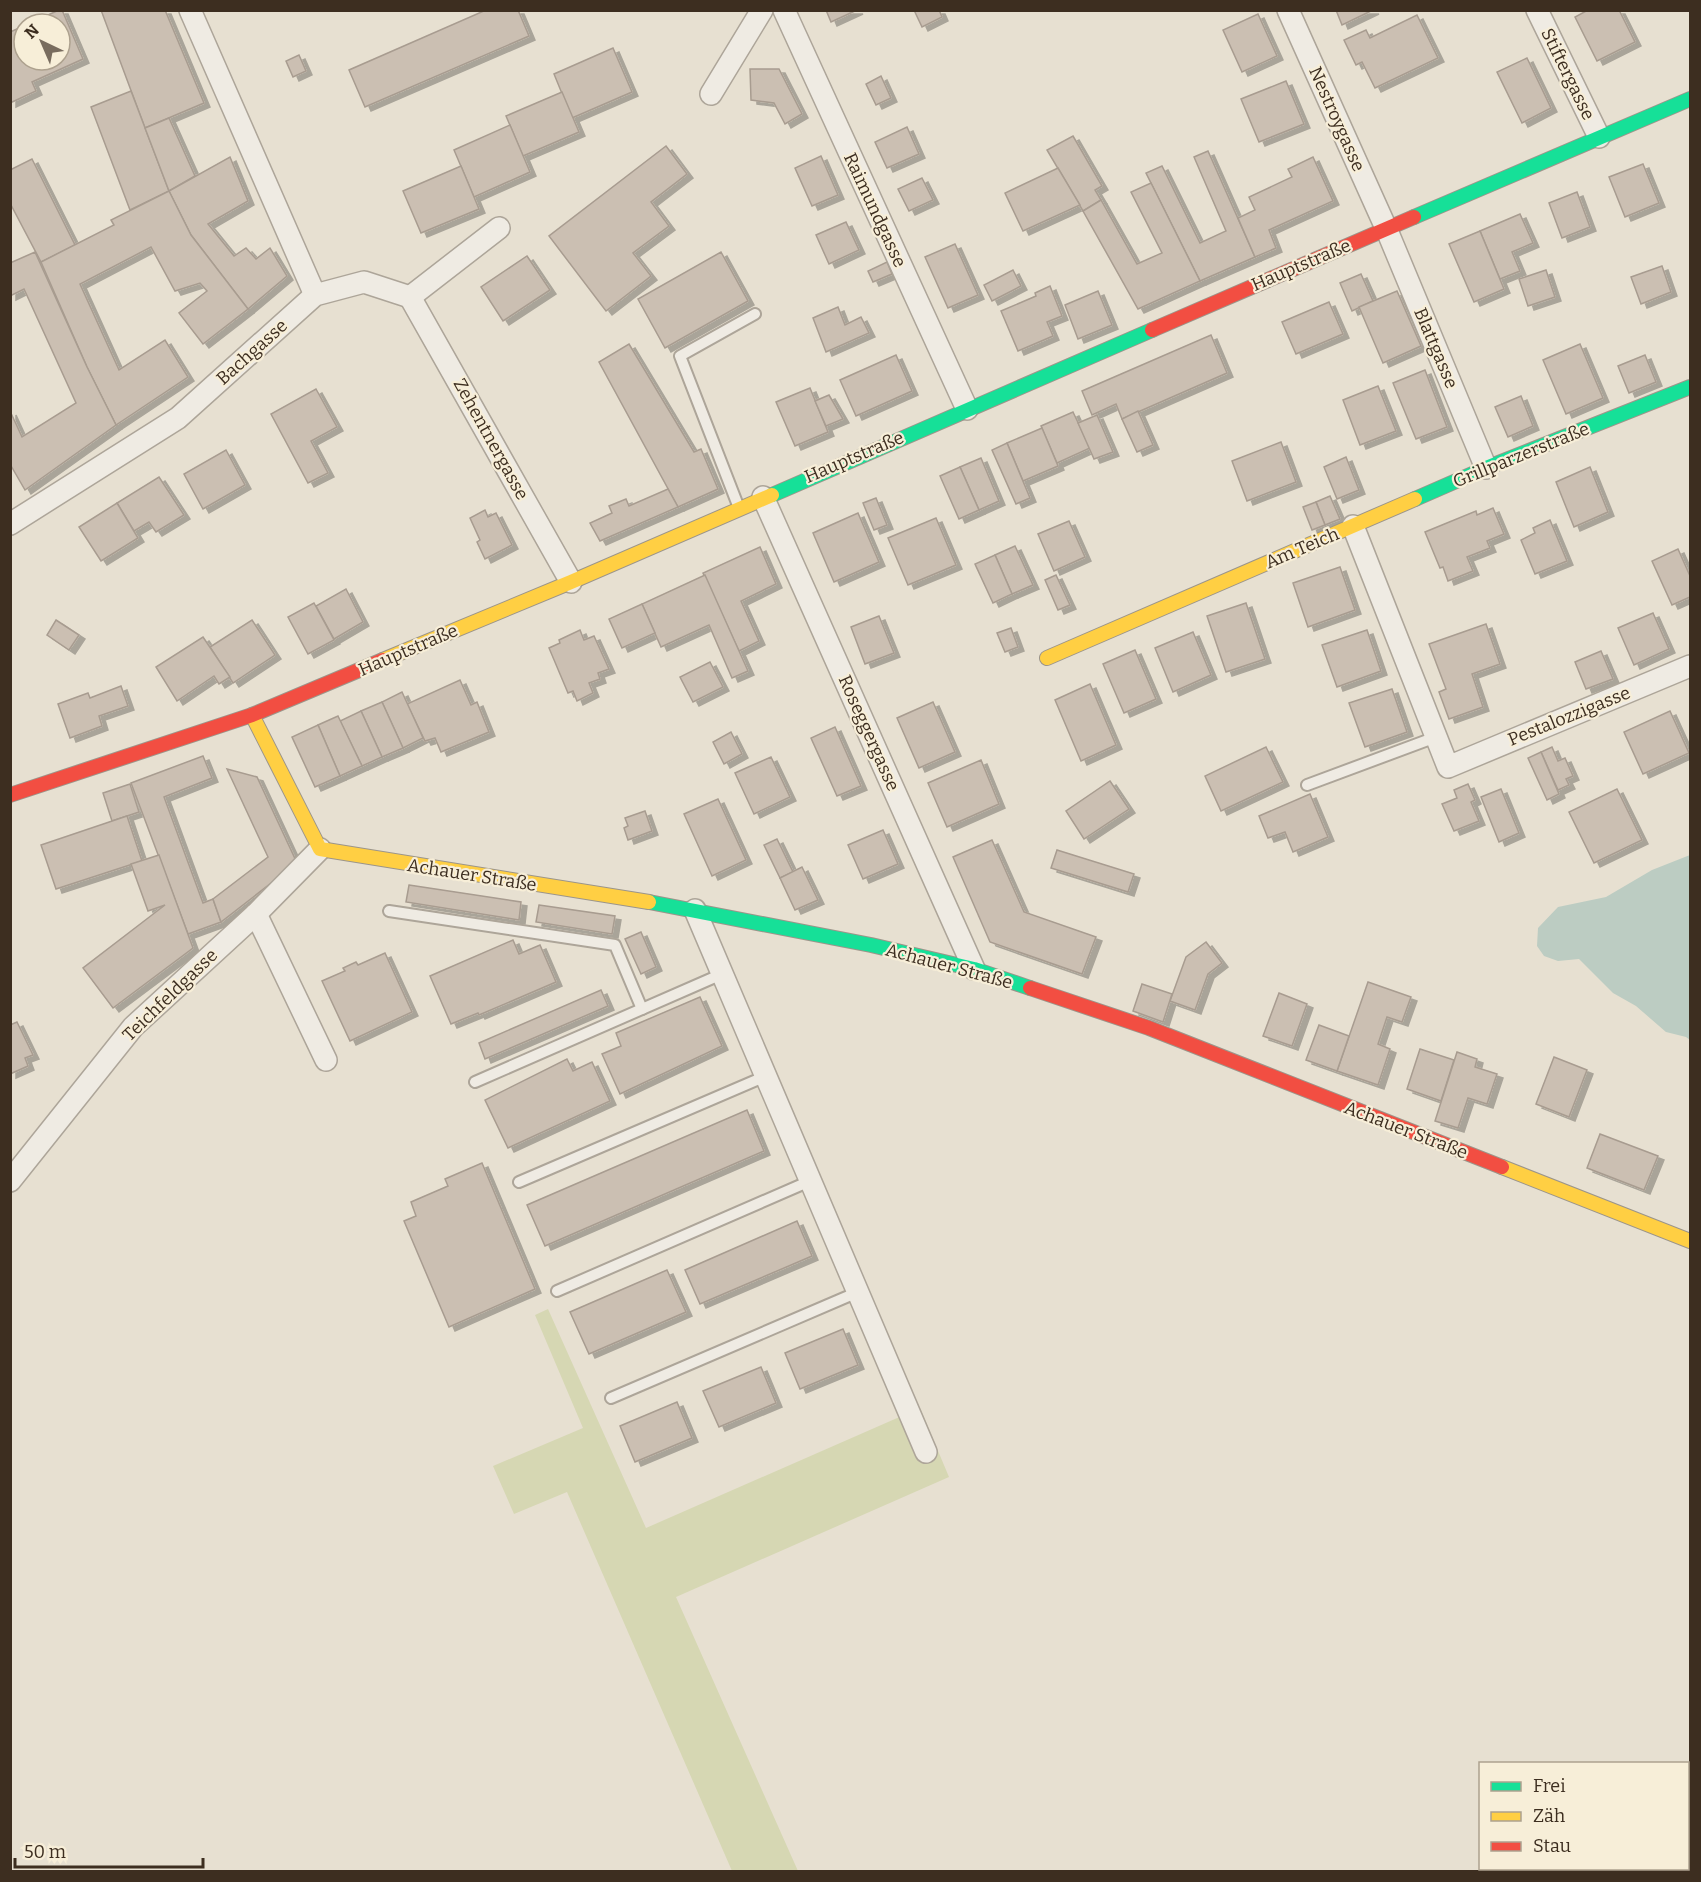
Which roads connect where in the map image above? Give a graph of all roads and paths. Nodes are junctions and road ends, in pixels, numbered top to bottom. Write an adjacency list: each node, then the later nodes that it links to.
1 (190, 10): 11 (street)
2 (762, 10): 6 (street)
3 (784, 10): 15 (street, Raimundgasse)
4 (1288, 10): 10 (street, Nestroygasse)
5 (1537, 10): 8 (street, Stiftergasse)
6 (711, 94)
7 (1690, 99): 8 (street, Hauptstraße)
8 (1599, 137): 10 (street, Hauptstraße)
9 (499, 228): 12 (street)
10 (1386, 228): 15 (street, Hauptstraße); 16 (street, Blattgasse)
11 (315, 295): 12 (street, Bachgasse); 19 (street, Bachgasse)
12 (410, 297): 21 (street, Zehentnergasse)
13 (755, 314): 18 (lane)
14 (1690, 387): 16 (street, Grillparzerstraße)
15 (967, 409): 17 (street, Hauptstraße)
16 (1486, 468): 20 (street, Grillparzerstraße)
17 (763, 497): 18 (street, Hauptstraße); 33 (street, Roseggergasse)
18 (739, 508): 21 (street, Hauptstraße)
19 (10, 524)
20 (1353, 526): 22 (street, Am Teich); 25 (street, Am Teich)
21 (571, 582): 24 (street, Hauptstraße)
22 (1047, 658)
23 (1690, 666): 26 (street, Pestalozzigasse)
24 (252, 715): 28 (street, Hauptstraße); 29 (street)
25 (1436, 737): 26 (street, Am Teich); 27 (lane)
26 (1448, 766)
27 (1307, 785)
28 (10, 795)
29 (320, 849): 30 (street, Achauer Straße); 32 (street, Teichfeldgasse)
30 (695, 910): 33 (street, Achauer Straße); 34 (street)
31 (389, 911): 35 (lane)
32 (256, 914): 36 (street); 39 (street, Teichfeldgasse)
33 (974, 969): 42 (street, Achauer Straße)
34 (722, 974): 35 (lane); 37 (street)
35 (642, 1009): 38 (lane)
36 (326, 1060)
37 (765, 1076): 40 (street); 41 (lane)
38 (475, 1082)
39 (10, 1181)
40 (810, 1181): 43 (lane); 44 (street)
41 (519, 1182)
42 (1690, 1241)
43 (557, 1291)
44 (858, 1292): 45 (lane); 46 (street)
45 (612, 1398)
46 (926, 1452)

